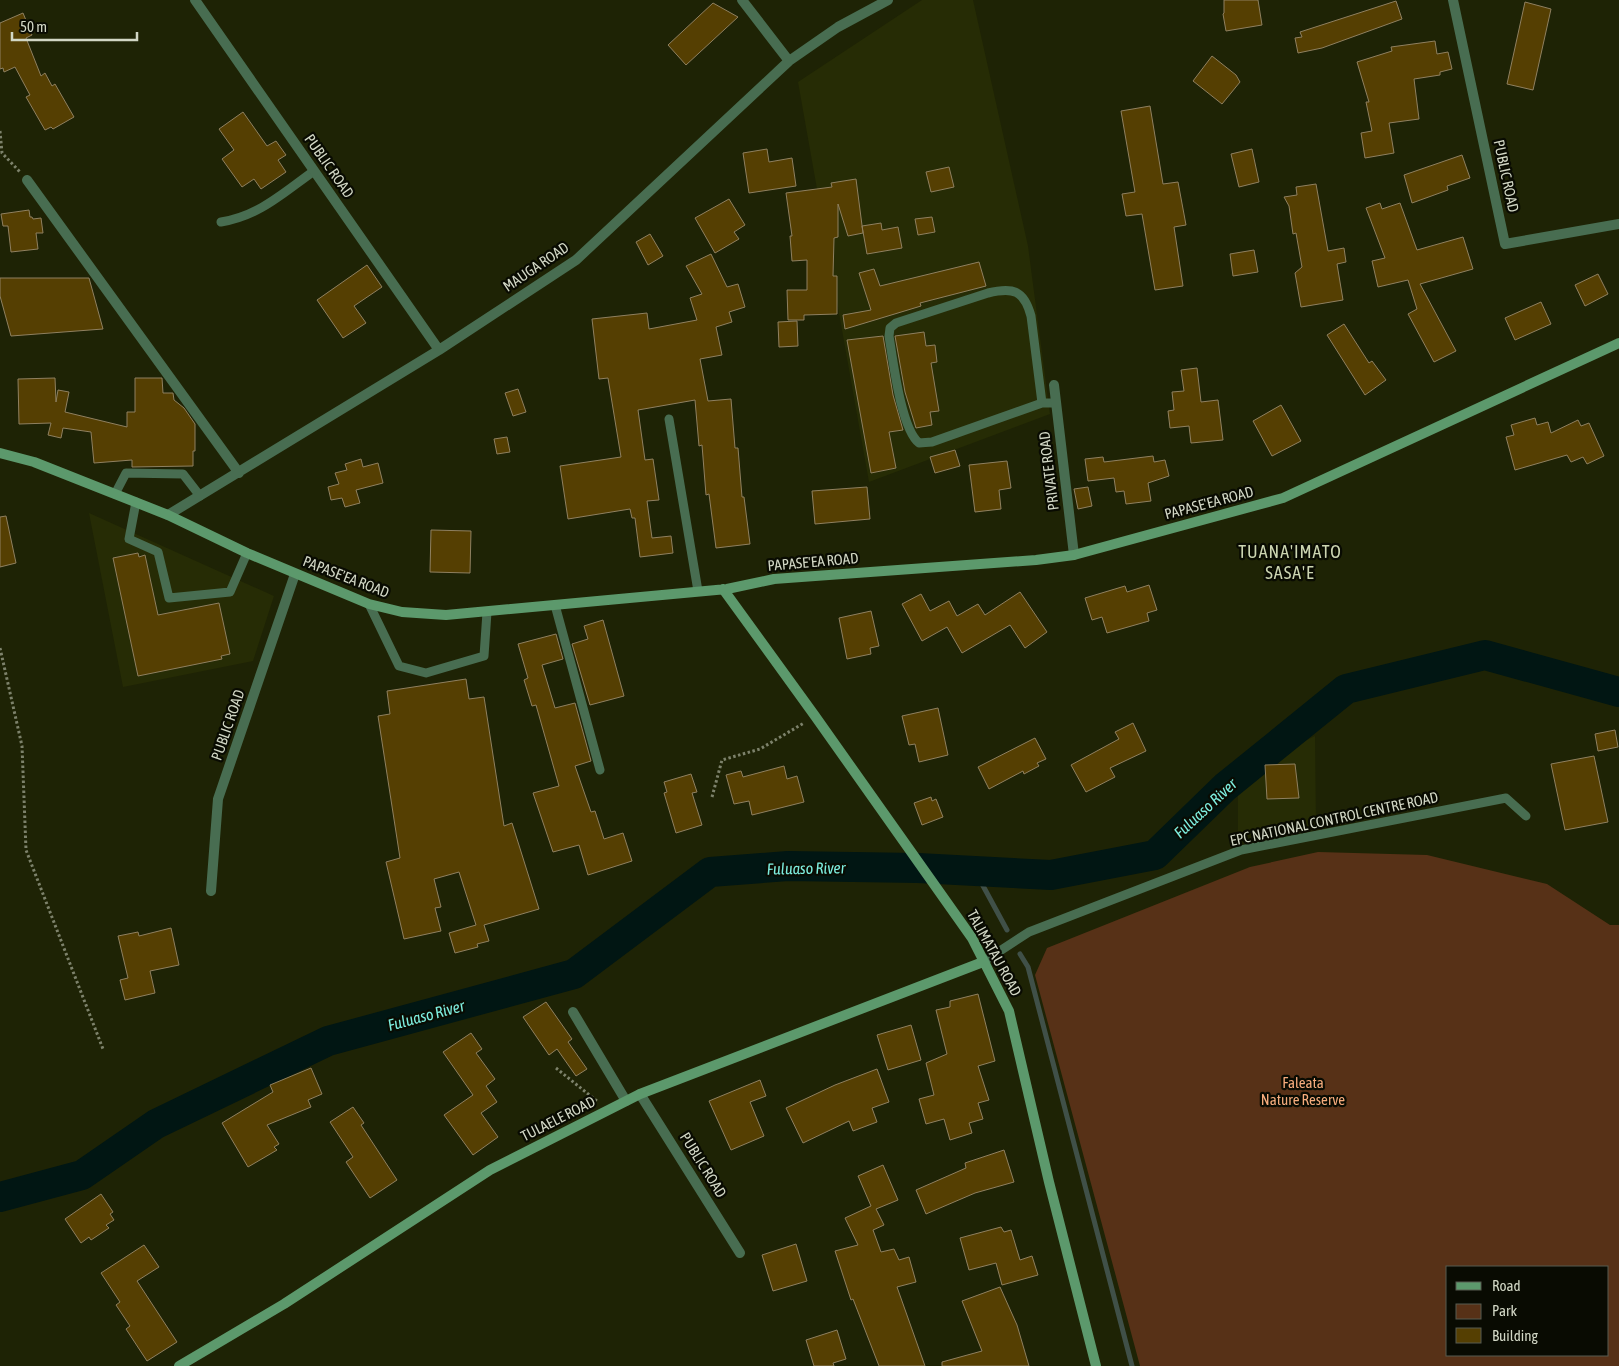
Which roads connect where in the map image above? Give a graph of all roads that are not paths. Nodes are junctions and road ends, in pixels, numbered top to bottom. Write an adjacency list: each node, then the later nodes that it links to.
1 (195, 0): 6 (street, PUBLIC ROAD)
2 (742, 0): 5 (street)
3 (888, 0): 5 (street, MAUGA ROAD)
4 (1453, 0): 9 (street, PUBLIC ROAD)
5 (790, 61): 11 (street, MAUGA ROAD)
6 (314, 171): 8 (lane); 11 (street, PUBLIC ROAD)
7 (27, 180): 17 (street)
8 (221, 222)
9 (1619, 224)
10 (1619, 343): 23 (main road, PAPASE'EA ROAD)
11 (439, 350): 17 (street, MAUGA ROAD)
12 (1054, 385): 14 (street, PRIVATE ROAD)
13 (1042, 403): 13 (lane); 14 (lane)
14 (1056, 403): 23 (street, PRIVATE ROAD)
15 (669, 420): 26 (lane)
16 (0, 453): 18 (main road, PAPASE'EA ROAD)
17 (239, 472): 19 (street, MAUGA ROAD)
18 (115, 494): 19 (lane); 20 (main road, PAPASE'EA ROAD)
19 (200, 496): 21 (street, MAUGA ROAD)
20 (136, 502): 21 (main road, PAPASE'EA ROAD); 22 (lane)
21 (168, 515): 22 (main road, PAPASE'EA ROAD)
22 (247, 553): 24 (main road, PAPASE'EA ROAD)
23 (1074, 555): 25 (main road, PAPASE'EA ROAD)
24 (295, 574): 27 (main road, PAPASE'EA ROAD); 32 (street, PUBLIC ROAD)
25 (723, 589): 26 (main road, PAPASE'EA ROAD); 33 (main road, TALIMATAU ROAD)
26 (698, 591): 28 (main road, PAPASE'EA ROAD)
27 (369, 604): 29 (main road, PAPASE'EA ROAD); 29 (lane)
28 (555, 605): 29 (main road, PAPASE'EA ROAD); 30 (lane)
29 (486, 612)
30 (600, 770)
31 (1526, 816): 33 (lane, EPC NATIONAL CONTROL CENTRE ROAD)
32 (210, 891)
33 (983, 962): 35 (main road, TULAELE ROAD); 39 (main road, TALIMATAU ROAD)
34 (573, 1012): 36 (street)
35 (640, 1094): 36 (main road, TULAELE ROAD); 37 (street, PUBLIC ROAD)
36 (626, 1101): 38 (main road, TULAELE ROAD)
37 (740, 1253)
38 (179, 1366)
39 (1096, 1366)

